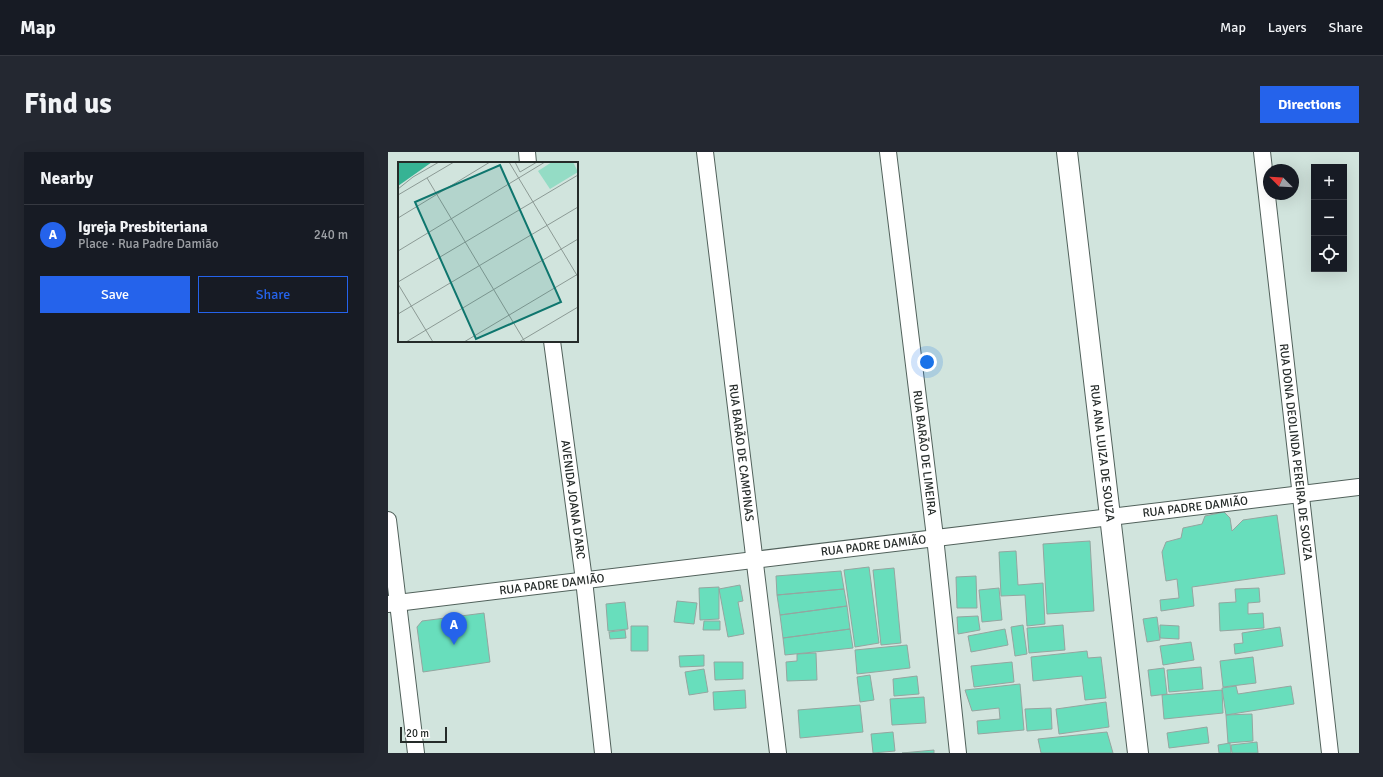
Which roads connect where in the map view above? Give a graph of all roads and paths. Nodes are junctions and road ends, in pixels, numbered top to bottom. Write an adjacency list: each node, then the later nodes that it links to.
1 (527, 152): 6 (street)
2 (705, 152): 13 (street, RUA BARÃO DE CAMPINAS)
3 (888, 152): 12 (street, RUA BARÃO DE LIMEIRA)
4 (1067, 152): 10 (street, RUA ANA LUIZA DE SOUZA)
5 (1262, 152): 9 (street, RUA DONA DEOLINDA PEREIRA DE SOUZA)
6 (528, 162)
7 (552, 342): 14 (street, AVENIDA JOANA D'ARC)
8 (1359, 487): 9 (street, RUA PADRE DAMIÃO)
9 (1301, 493): 10 (street, RUA PADRE DAMIÃO); 21 (street, RUA DONA DEOLINDA PEREIRA DE SOUZA)
10 (1110, 516): 12 (street, RUA PADRE DAMIÃO); 20 (street, RUA ANA LUIZA DE SOUZA)
11 (388, 520): 15 (street)
12 (935, 537): 13 (street, RUA PADRE DAMIÃO); 19 (street, RUA BARÃO DE LIMEIRA)
13 (754, 559): 14 (street, RUA PADRE DAMIÃO); 18 (street, RUA BARÃO DE CAMPINAS)
14 (584, 580): 15 (street, RUA PADRE DAMIÃO); 17 (street, AVENIDA JOANA D'ARC)
15 (393, 603): 16 (street)
16 (416, 753)
17 (603, 753)
18 (778, 753)
19 (958, 753)
20 (1138, 753)
21 (1330, 753)

